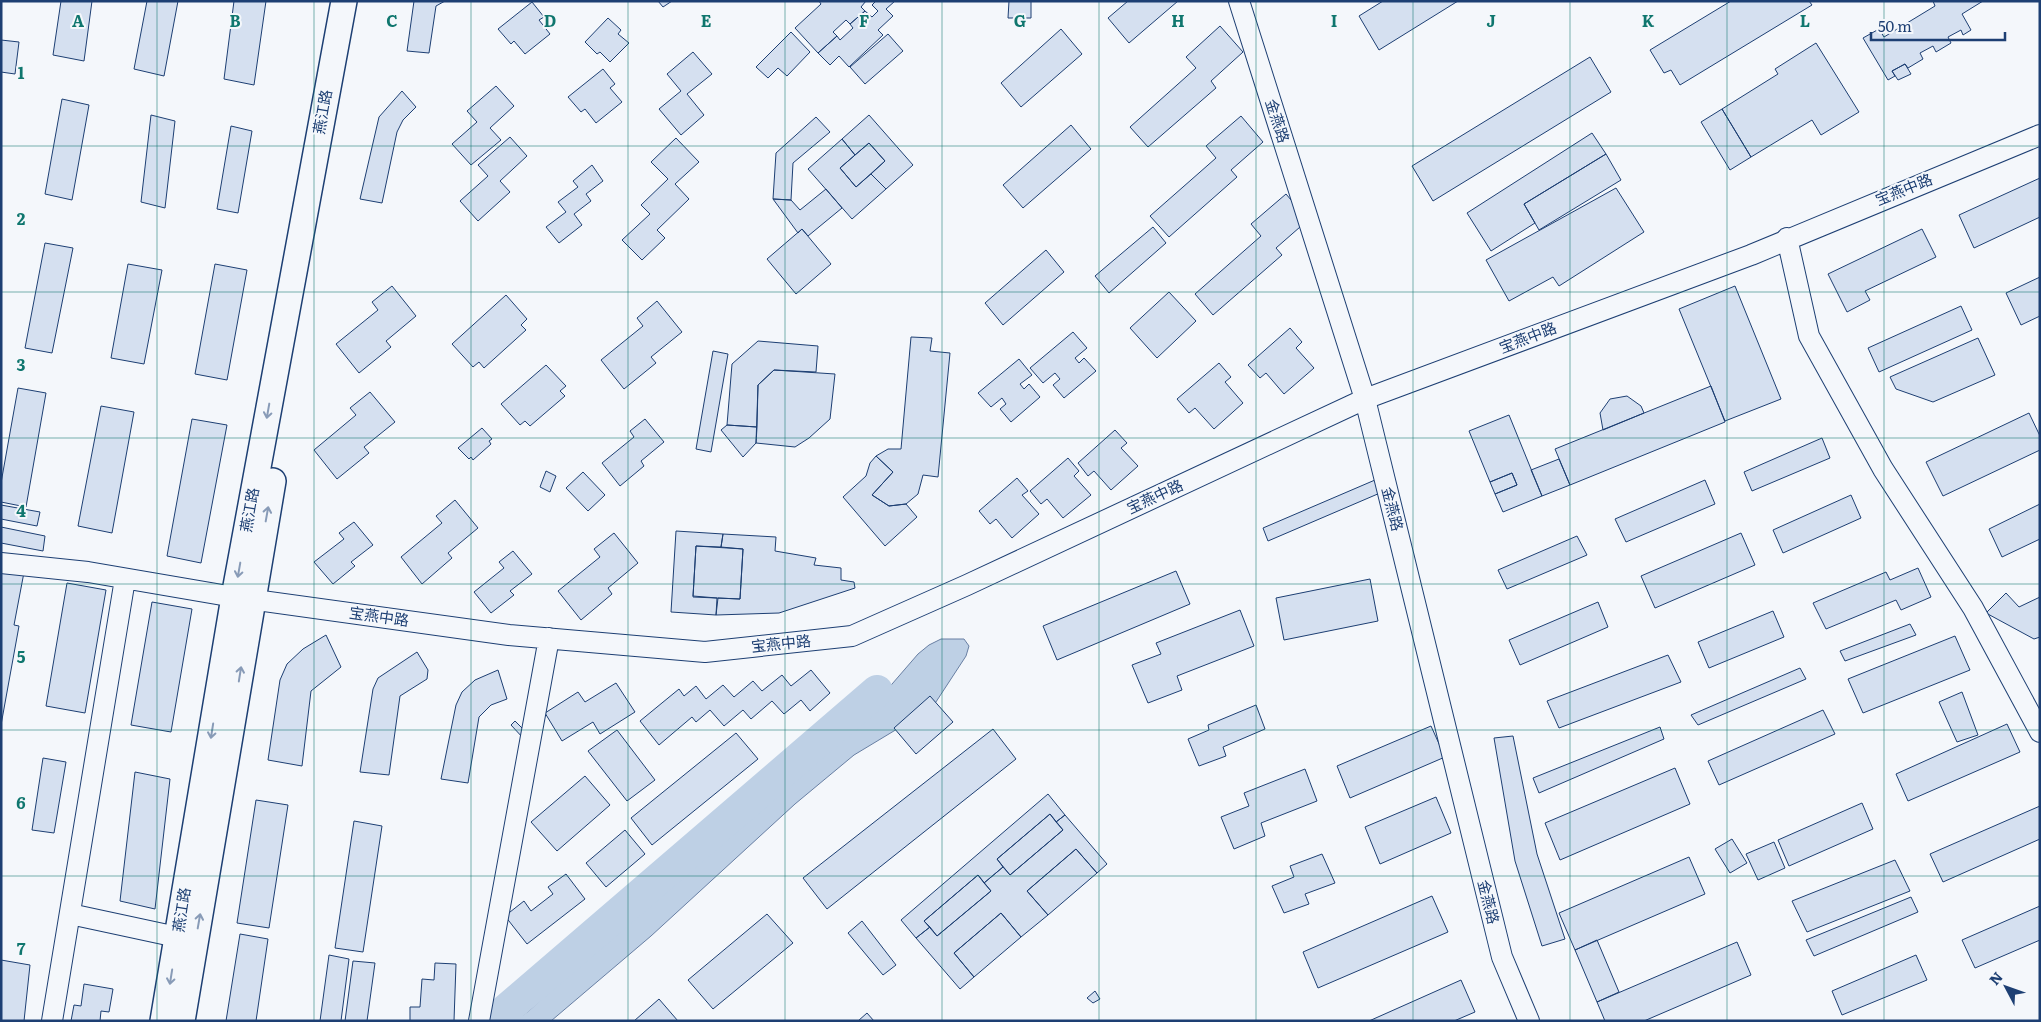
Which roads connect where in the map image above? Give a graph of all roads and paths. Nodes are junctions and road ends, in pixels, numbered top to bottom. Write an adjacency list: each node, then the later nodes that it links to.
1 (344, 1): 9 (main road, 燕江路, one-way to 9)
2 (360, 1): 9 (main road, one-way to 2)
3 (1239, 1): 6 (street, 金燕路)
4 (2040, 135): 5 (street, 宝燕中路)
5 (1787, 238): 6 (street, 宝燕中路); 11 (street)
6 (1365, 399): 10 (street, 宝燕中路); 18 (street, 金燕路)
7 (1, 562): 8 (street, 宝燕中路)
8 (125, 579): 9 (street, 宝燕中路); 12 (street)
9 (243, 598): 10 (street, 宝燕中路); 13 (main road, 燕江路, one-way to 13); 17 (main road, one-way to 9)
10 (549, 638): 14 (street)
11 (2040, 732)
12 (70, 914): 13 (street); 15 (street)
13 (177, 937): 16 (main road, 燕江路, one-way to 16)
14 (479, 1020)
15 (52, 1021)
16 (164, 1021)
17 (182, 1021)
18 (1529, 1021)

